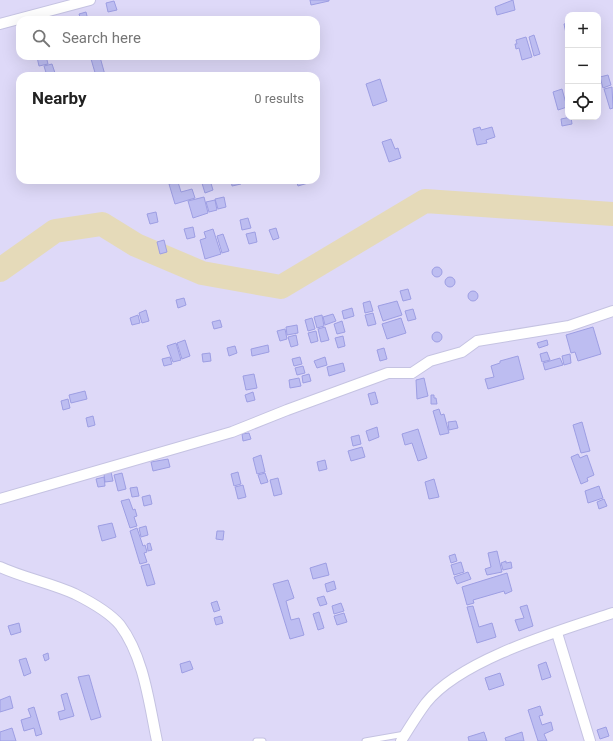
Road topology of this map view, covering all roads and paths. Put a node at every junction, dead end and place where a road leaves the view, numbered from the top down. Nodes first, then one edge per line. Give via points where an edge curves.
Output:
1 (90, 0) edge
2 (30, 16) edge
3 (16, 20) edge
4 (0, 24) edge
5 (613, 311) edge
6 (0, 499) edge
7 (0, 568) edge
8 (613, 613) edge
9 (557, 633) junction
10 (404, 737) edge
11 (157, 741) edge
12 (256, 741) edge
13 (263, 741) edge
14 (365, 741) edge
15 (590, 741) edge

1 - 2 street
3 - 4 street
5 - 6 street via 569,326 477,341 462,352 430,361 412,373 388,373 232,432
7 - 11 street via 75,594 119,624 136,655
8 - 9 street
9 - 10 street via 502,653 454,677 426,702
9 - 15 street
10 - 14 lane
12 - 13 lane

